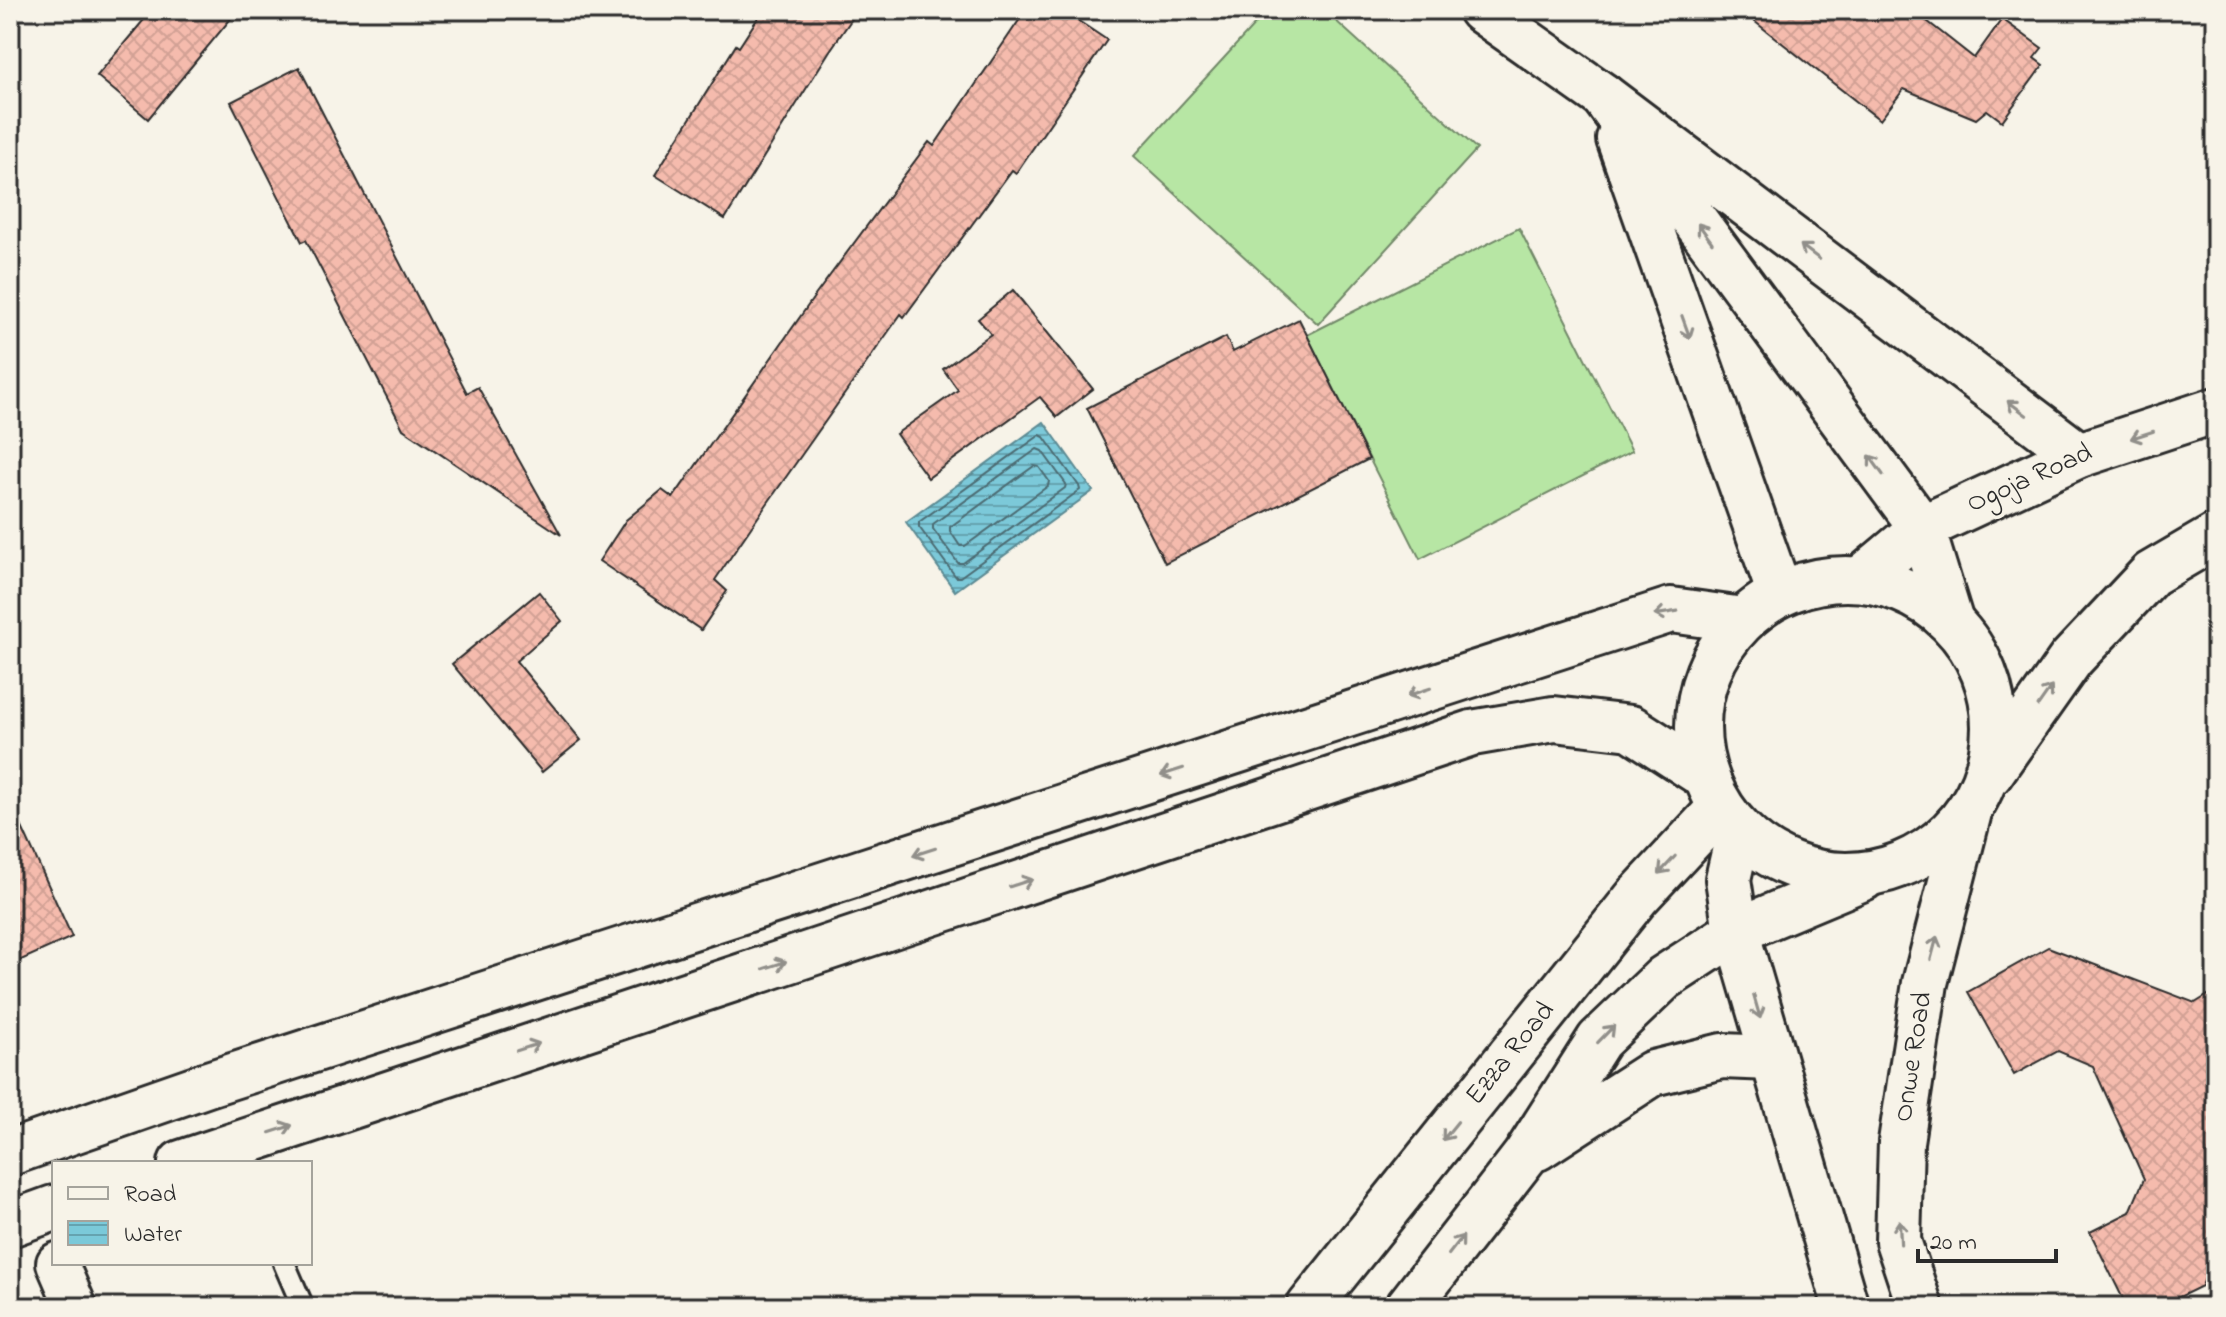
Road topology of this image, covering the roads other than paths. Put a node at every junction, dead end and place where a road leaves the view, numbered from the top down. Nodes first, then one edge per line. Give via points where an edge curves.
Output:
1 (1481, 10) edge
2 (1603, 96) junction
3 (2216, 410) edge
4 (2079, 455) junction
5 (1922, 528) junction
6 (2216, 536) edge
7 (1861, 579) junction
8 (1780, 594) junction
9 (1950, 619) junction
10 (1743, 620) junction
11 (1977, 796) junction
12 (1721, 805) junction
13 (1873, 873) junction
14 (1736, 931) junction
15 (1772, 1058) junction
16 (10, 1153) edge
17 (240, 1153) edge
18 (1525, 1156) junction
19 (193, 1161) edge
20 (34, 1215) edge
21 (52, 1250) edge
22 (58, 1265) edge
23 (285, 1265) edge
24 (76, 1307) edge
25 (303, 1307) edge
26 (1309, 1307) edge
27 (1408, 1307) edge
28 (1846, 1307) edge
29 (1920, 1307) edge

1 - 2 main road
4 -> 2 main road
5 -> 2 main road
2 -> 8 main road
3 -> 4 main road, Ogoja Road
4 - 5 main road, Ogoja Road
5 - 7 main road, Ogoja Road
5 - 9 main road
11 -> 6 main road via 2071,659 2151,574
7 - 8 main road via 1820,580
7 - 9 main road via 1908,592
8 - 10 main road
9 - 11 main road, Onwe Road via 1972,646 1995,713 1993,748
10 - 12 main road via 1717,653 1702,692 1697,734
10 -> 16 main road via 1671,610 208,1084
11 - 13 main road via 1948,836 1919,856
29 -> 11 main road, Onwe Road via 1898,1241 1901,1142 1925,983
12 - 13 main road via 1777,860 1825,875
12 - 14 main road
17 -> 12 main road via 1472,733 1554,719 1631,728
12 -> 26 main road, Ezza Road via 1637,897
13 - 14 main road
14 -> 15 main road
18 -> 14 main road via 1599,1040 1664,978
15 - 18 main road via 1722,1056 1653,1073
15 - 28 main road
17 - 19 main road
27 -> 18 main road
20 - 21 street
22 - 24 street
23 - 25 lane

